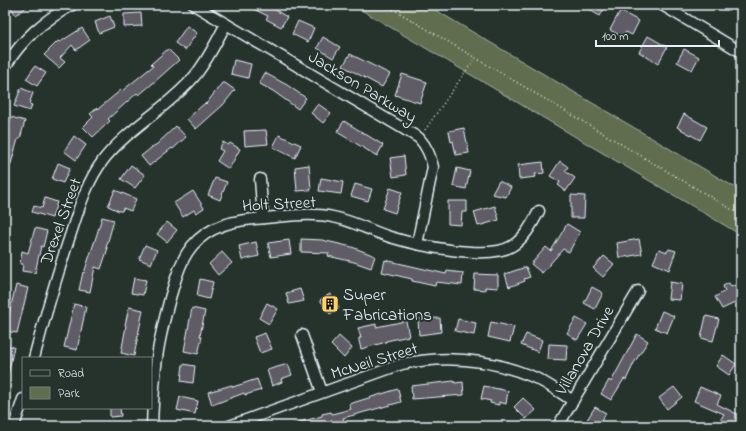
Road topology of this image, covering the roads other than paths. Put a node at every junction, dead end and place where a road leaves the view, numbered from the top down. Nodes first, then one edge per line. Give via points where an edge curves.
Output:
1 (72, 5) edge
2 (194, 5) edge
3 (662, 5) edge
4 (226, 24) junction
5 (741, 52) edge
6 (5, 66) edge
7 (260, 179) dead end
8 (539, 211) dead end
9 (263, 218) junction
10 (417, 244) junction
11 (638, 291) dead end
12 (302, 335) dead end
13 (34, 357) edge
14 (322, 392) junction
15 (573, 401) junction
16 (22, 404) edge
17 (18, 425) edge
18 (152, 426) edge
19 (229, 426) edge
20 (558, 426) edge

1 - 6 street via 35,29
2 - 4 street, Jackson Parkway
3 - 5 street
4 - 10 street, Jackson Parkway via 419,138 426,145 433,167
4 - 13 street, Drexel Street via 208,59 194,77 118,144 93,175 54,282
7 - 9 street
8 - 10 street, Holt Street via 522,238 501,251 456,250
9 - 10 street, Holt Street via 309,215 331,217
9 - 18 street, Holt Street via 229,222 212,229 192,246 178,268 159,345 154,378
11 - 15 street, Villanova Drive
12 - 14 street
14 - 15 street, McNeil Street via 402,364 464,359 503,366 532,376
14 - 19 street, McNeil Street
15 - 20 street, Villanova Drive
16 - 17 street

